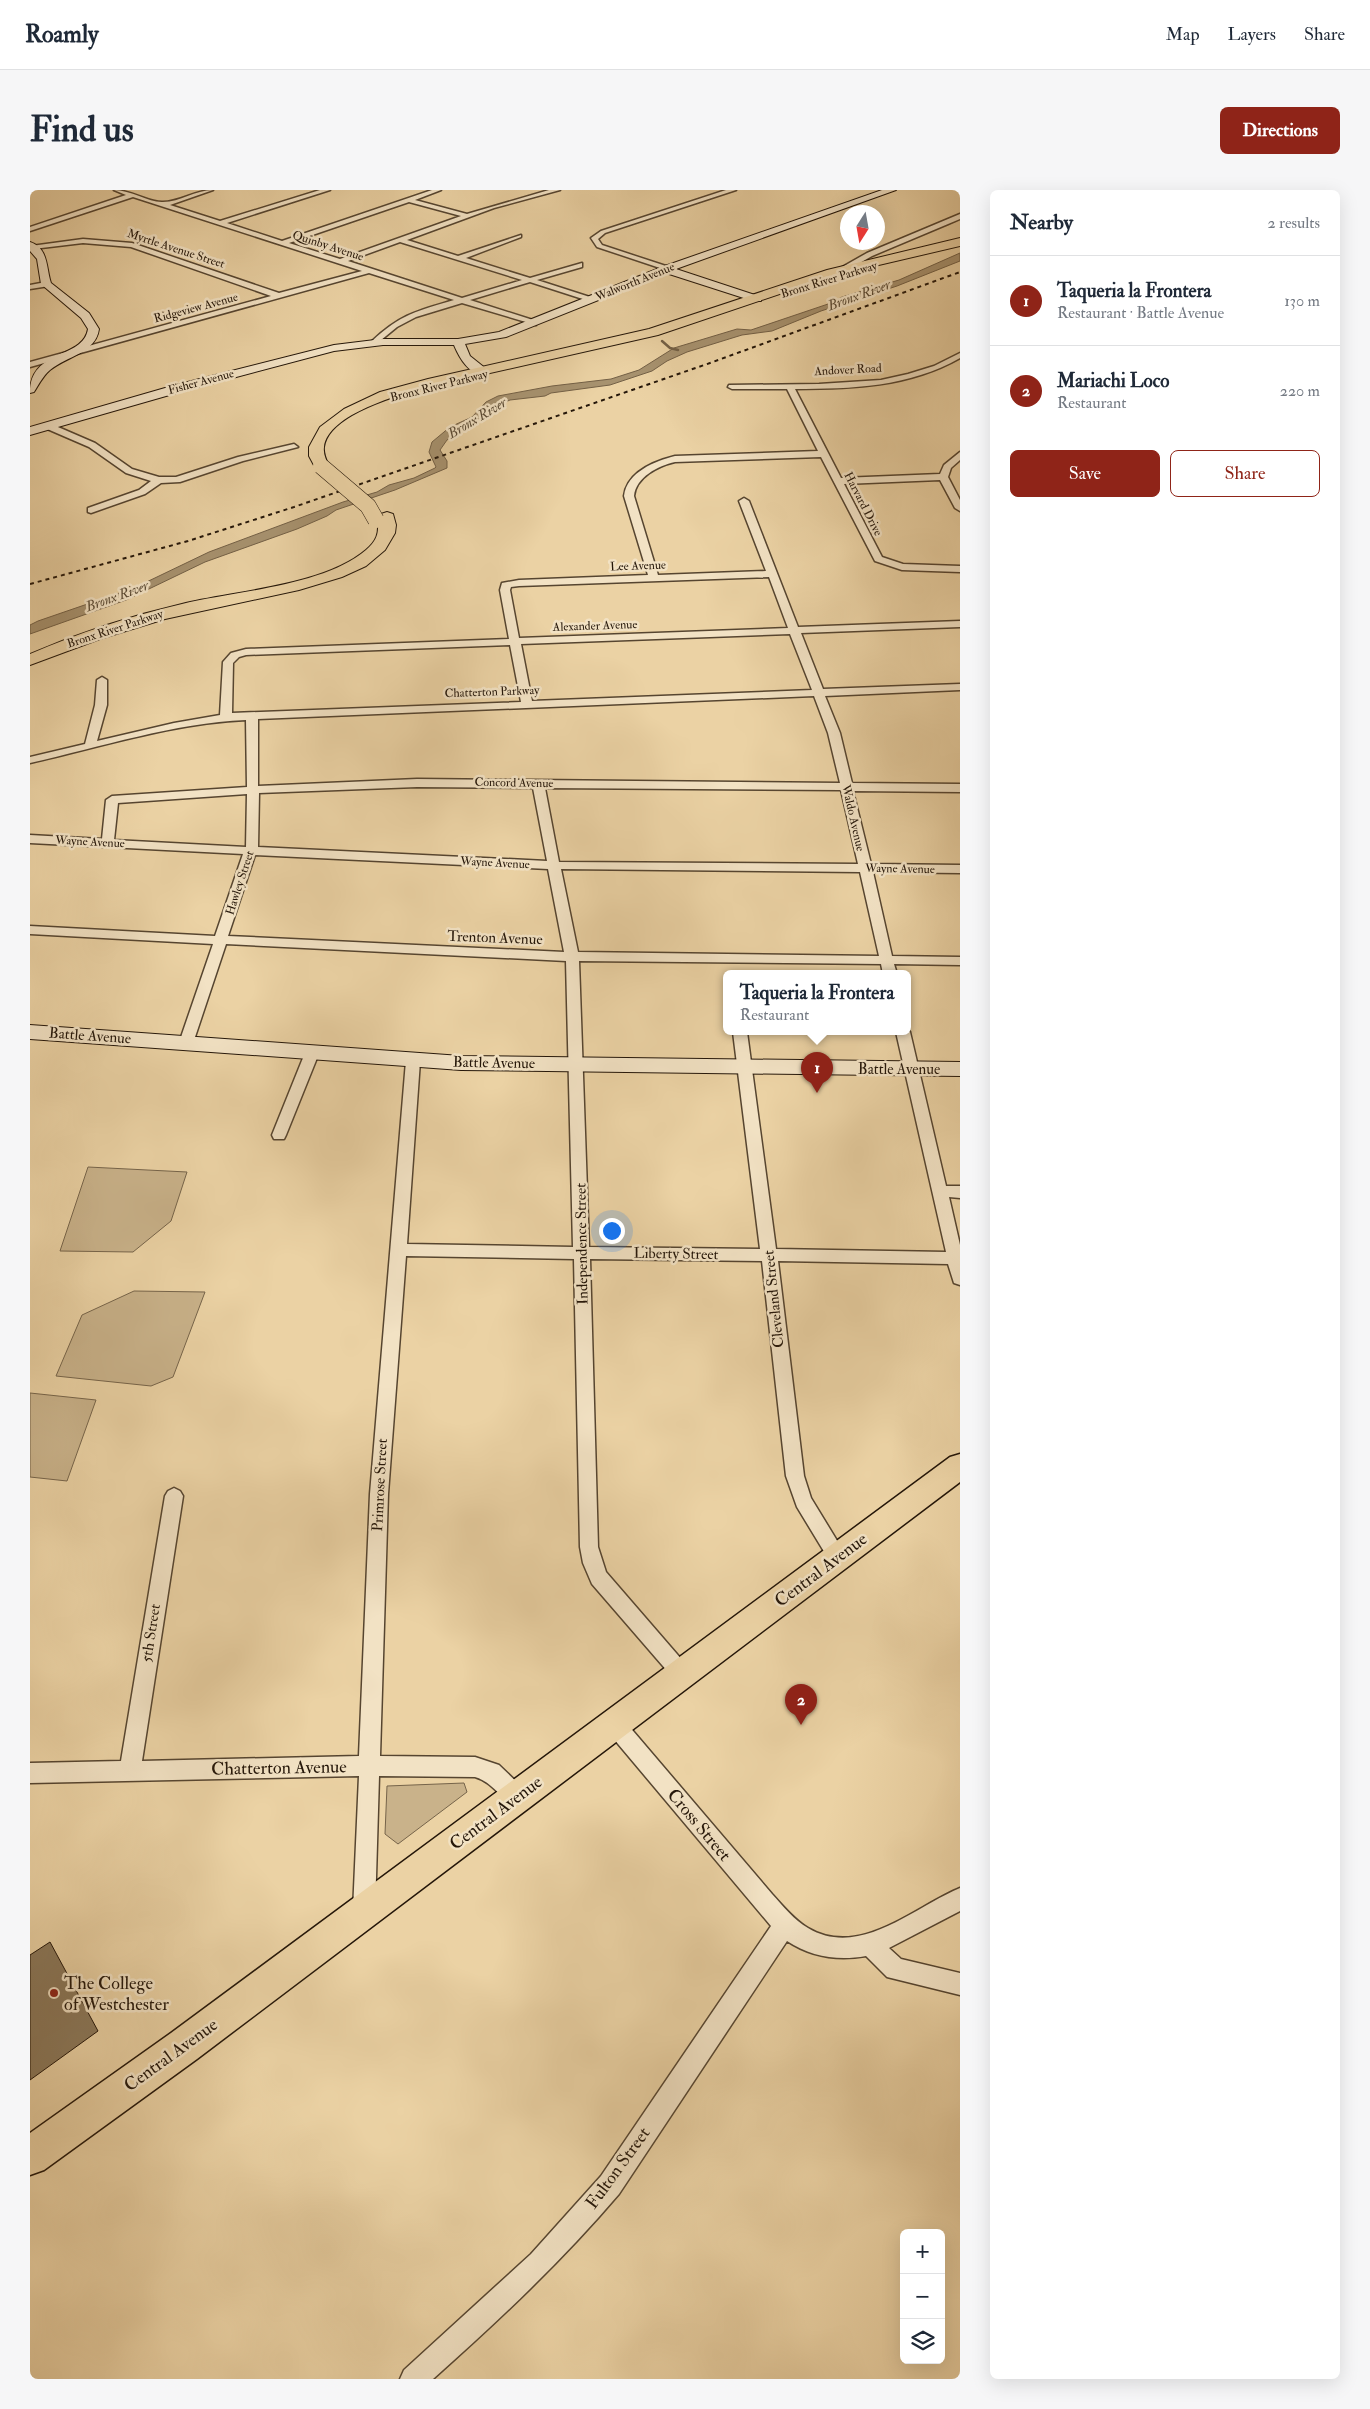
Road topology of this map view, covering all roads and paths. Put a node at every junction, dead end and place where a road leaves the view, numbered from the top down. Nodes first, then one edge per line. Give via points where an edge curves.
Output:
1 (117, 190) edge
2 (210, 190) edge
3 (327, 190) edge
4 (438, 190) edge
5 (557, 190) edge
6 (733, 190) edge
7 (891, 190) edge
8 (133, 195) junction
9 (408, 200) junction
10 (162, 204) junction
11 (469, 216) junction
12 (960, 216) edge
13 (220, 223) junction
14 (30, 229) edge
15 (519, 236) dead end
16 (399, 240) junction
17 (282, 243) junction
18 (960, 243) edge
19 (32, 246) edge
20 (864, 257) joint
21 (459, 258) junction
22 (338, 262) junction
23 (579, 265) dead end
24 (666, 269) junction
25 (841, 270) junction
26 (368, 271) junction
27 (530, 280) junction
28 (46, 284) junction
29 (30, 287) edge
30 (279, 296) junction
31 (592, 299) junction
32 (461, 300) junction
33 (761, 300) junction
34 (532, 324) junction
35 (458, 342) junction
36 (375, 343) junction
37 (68, 354) junction
38 (960, 354) edge
39 (30, 365) edge
40 (481, 371) junction
41 (789, 386) junction
42 (732, 387) dead end
43 (30, 389) edge
44 (48, 426) junction
45 (30, 431) edge
46 (294, 447) dead end
47 (823, 454) junction
48 (960, 455) edge
49 (326, 465) junction
50 (943, 477) junction
51 (159, 480) junction
52 (838, 481) junction
53 (744, 501) dead end
54 (960, 508) edge
55 (91, 510) dead end
56 (381, 519) junction
57 (960, 569) edge
58 (770, 574) junction
59 (654, 578) junction
60 (960, 624) edge
61 (792, 630) junction
62 (514, 642) junction
63 (30, 653) edge
64 (30, 660) edge
65 (102, 680) dead end
66 (960, 687) edge
67 (818, 693) junction
68 (527, 705) junction
69 (252, 716) junction
70 (226, 718) junction
71 (90, 746) junction
72 (30, 760) edge
73 (538, 784) junction
74 (846, 787) junction
75 (960, 788) edge
76 (254, 790) junction
77 (30, 839) edge
78 (108, 843) junction
79 (250, 850) junction
80 (555, 866) junction
81 (864, 868) junction
82 (960, 869) edge
83 (30, 930) edge
84 (220, 941) junction
85 (573, 957) junction
86 (960, 961) edge
87 (888, 968) edge
88 (30, 1032) edge
89 (740, 1035) edge
90 (904, 1035) edge
91 (186, 1043) junction
92 (312, 1053) junction
93 (412, 1060) junction
94 (578, 1064) junction
95 (744, 1068) junction
96 (912, 1069) junction
97 (960, 1069) edge
98 (279, 1135) dead end
99 (940, 1191) junction
100 (960, 1192) edge
101 (397, 1250) junction
102 (582, 1253) junction
103 (769, 1255) junction
104 (955, 1258) junction
105 (960, 1279) edge
106 (960, 1466) edge
107 (174, 1496) dead end
108 (838, 1557) junction
109 (682, 1674) junction
110 (614, 1725) junction
111 (369, 1766) junction
112 (130, 1771) junction
113 (30, 1772) edge
114 (518, 1797) junction
115 (960, 1899) edge
116 (364, 1911) junction
117 (785, 1925) junction
118 (870, 1945) junction
119 (960, 1984) edge
120 (30, 2156) edge
121 (413, 2379) edge

1 - 8 street, Quinby Avenue
2 - 10 street
3 - 13 street
4 - 9 street
5 - 11 street
6 - 24 street via 594,238 599,246
7 - 24 street, Walworth Avenue
8 - 10 street, Quinby Avenue
8 - 14 street
9 - 11 street
9 - 17 street
10 - 13 street, Quinby Avenue
11 - 16 street
12 - 20 street
13 - 17 street, Quinby Avenue
15 - 21 street
16 - 21 street
16 - 22 street
17 - 22 street, Quinby Avenue
18 - 25 highway, Bronx River Parkway
18 - 33 highway, Bronx River Parkway via 835,276
19 - 28 street via 42,259
19 - 30 street, Myrtle Avenue Street via 93,241 132,244
20 - 25 street
21 - 27 street
22 - 26 street, Quinby Avenue
23 - 27 street
24 - 31 street, Walworth Avenue
24 - 33 street
25 - 33 highway, Bronx River Parkway
26 - 30 street, Ridgeview Avenue
26 - 32 street, Quinby Avenue
27 - 31 street
27 - 32 street
28 - 29 street
28 - 37 street via 93,324 93,335 87,343
30 - 37 street, Ridgeview Avenue
31 - 34 street, Walworth Avenue
32 - 34 street, Quinby Avenue
32 - 36 street via 402,320
33 - 40 highway, Bronx River Parkway via 660,330
33 - 49 highway, Bronx River Parkway via 660,334 390,398 360,412 335,431 326,447
34 - 35 street, Walworth Avenue via 502,335
35 - 36 street, Walworth Avenue
35 - 40 street via 465,358
36 - 44 street, Fisher Avenue via 325,350 222,376
37 - 39 street, Ridgeview Avenue
37 - 43 street via 49,364
38 - 41 street, Andover Road via 938,368 899,379 862,384
40 - 49 highway, Bronx River Parkway via 401,389 353,409 332,423 318,439 316,452
41 - 42 street, Andover Road
41 - 47 street, Harvard Drive
44 - 45 street, Fisher Avenue
44 - 51 street via 92,445 129,471
46 - 51 street via 241,459 176,480
47 - 52 street, Harvard Drive
47 - 59 street via 680,459 659,465 633,483 629,493
48 - 50 street via 947,467
49 - 56 highway, bridge
50 - 52 street
50 - 54 street
51 - 55 street via 142,492
52 - 57 street, Harvard Drive via 878,559 902,567
53 - 58 street
56 - 63 highway, Bronx River Parkway via 368,545 351,559 332,568 146,612 87,630
56 - 64 highway, Bronx River Parkway via 387,532 381,544 346,569 308,581 135,621
58 - 59 street, Lee Avenue
58 - 61 street
59 - 62 street, Lee Avenue via 506,585
60 - 61 street, Alexander Avenue
61 - 62 street, Alexander Avenue
61 - 67 street
62 - 68 street
62 - 70 street, Alexander Avenue via 240,653 231,657 227,665
65 - 71 street via 101,705
66 - 67 street, Chatterton Parkway
67 - 68 street, Chatterton Parkway
67 - 74 street, Waldo Avenue via 834,733
68 - 69 street, Chatterton Parkway
69 - 70 street, Chatterton Parkway
69 - 76 street, Hawley Street
70 - 71 street, Chatterton Parkway
71 - 72 street, Chatterton Parkway
73 - 74 street, Concord Avenue
73 - 76 street, Concord Avenue via 417,783
73 - 80 street, Independence Street
74 - 75 street, Concord Avenue
74 - 81 street, Waldo Avenue
76 - 78 street, Concord Avenue via 112,800
76 - 79 street, Hawley Street via 254,835
77 - 78 street, Wayne Avenue
78 - 79 street, Wayne Avenue
79 - 80 street, Wayne Avenue
79 - 84 street, Hawley Street
80 - 81 street, Wayne Avenue
80 - 85 street, Independence Street
81 - 82 street, Wayne Avenue
81 - 87 street, Waldo Avenue
83 - 84 street, Trenton Avenue
84 - 85 street, Trenton Avenue
84 - 91 street, Hawley Street
85 - 87 street, Trenton Avenue
85 - 94 street, Independence Street
86 - 87 street, Trenton Avenue
88 - 91 street, Battle Avenue
89 - 95 street, Cleveland Street
90 - 96 street
91 - 92 street, Battle Avenue
92 - 93 street, Battle Avenue
92 - 98 street
93 - 94 street, Battle Avenue
93 - 101 street, Primrose Street
94 - 95 street, Battle Avenue
94 - 102 street, Independence Street
95 - 96 street, Battle Avenue
95 - 103 street, Cleveland Street
96 - 97 street, Battle Avenue
96 - 99 street
99 - 100 street
99 - 104 street
101 - 102 street, Liberty Street
101 - 111 street, Primrose Street via 379,1485
102 - 103 street, Liberty Street
102 - 109 street, Independence Street via 592,1563 609,1593
103 - 104 street, Liberty Street
103 - 108 street, Cleveland Street via 795,1476 803,1501
104 - 105 street
106 - 108 main road, Central Avenue
107 - 112 street, 5th Street
108 - 109 main road, Central Avenue
109 - 110 main road, Central Avenue
110 - 114 main road, Central Avenue
110 - 117 street, Cross Street
111 - 112 street, Chatterton Avenue
111 - 114 street, Chatterton Avenue via 483,1768
111 - 116 street, Primrose Street
112 - 113 street, Chatterton Avenue
114 - 116 main road, Central Avenue
115 - 118 street
116 - 120 main road, Central Avenue
117 - 118 street, Cross Street via 804,1938 826,1946 850,1948
117 - 121 street, Fulton Street via 592,2207 512,2291
118 - 119 street via 895,1969

